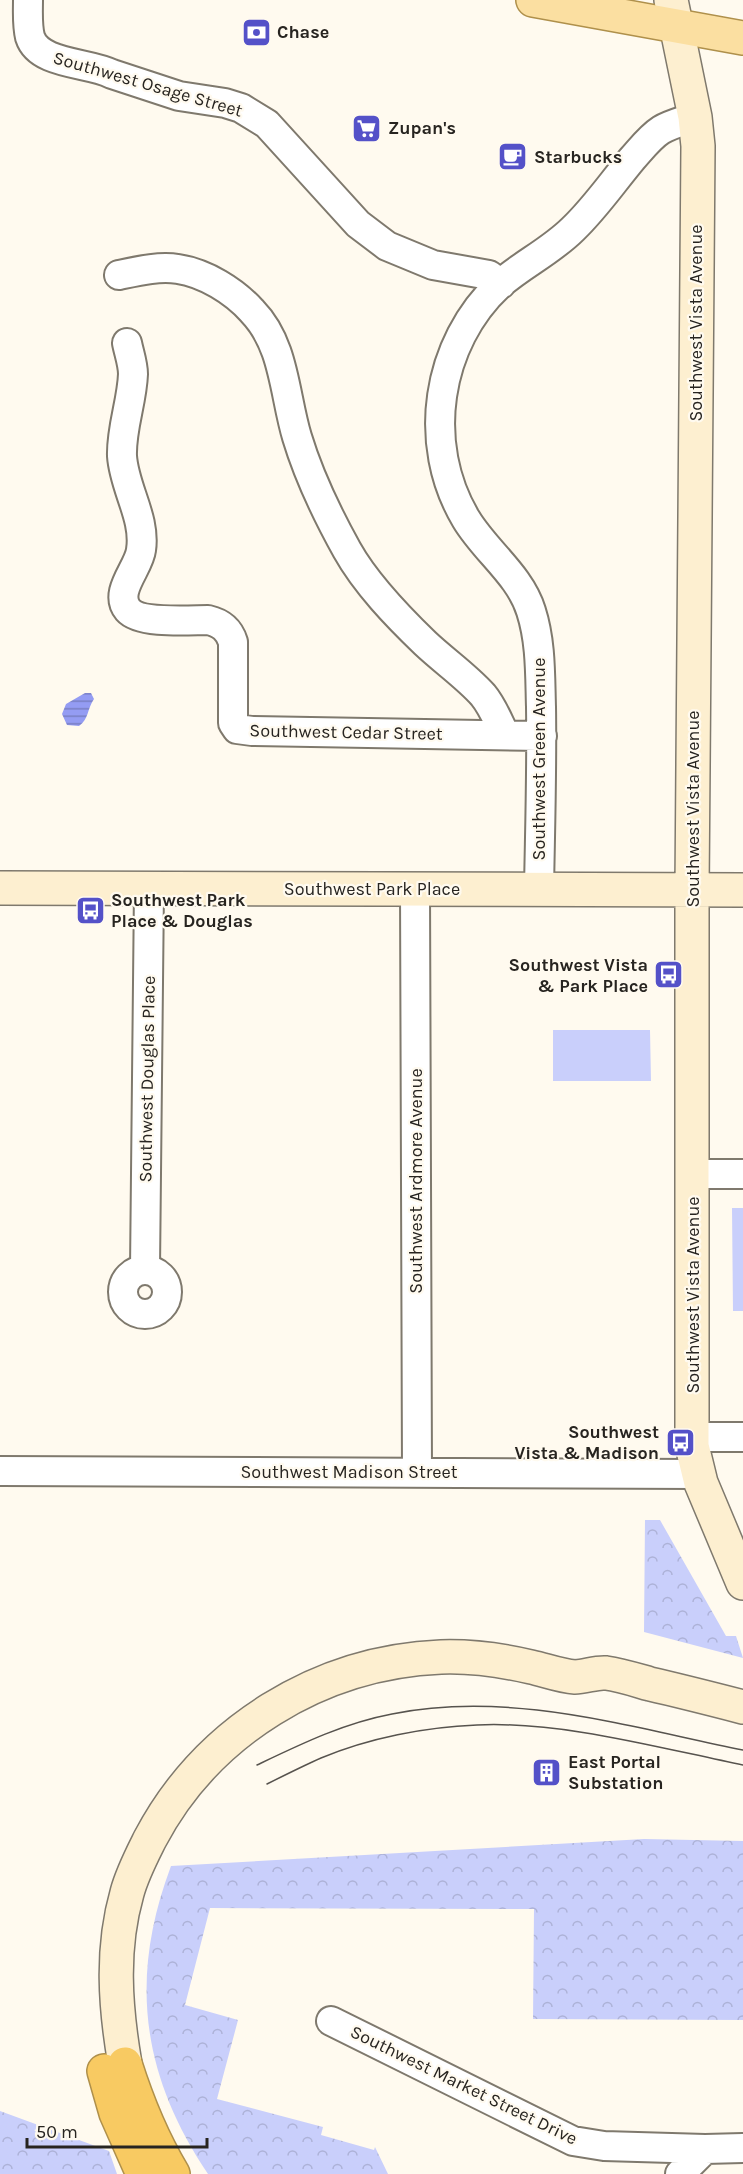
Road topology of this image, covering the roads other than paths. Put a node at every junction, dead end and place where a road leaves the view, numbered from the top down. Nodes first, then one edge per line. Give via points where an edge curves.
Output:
1 (28, 0) edge
2 (533, 0) edge
3 (674, 13) edge
4 (743, 38) edge
5 (695, 117) junction
6 (119, 275) dead end
7 (501, 284) junction
8 (127, 343) dead end
9 (505, 735) junction
10 (542, 736) junction
11 (0, 888) edge
12 (149, 888) junction
13 (415, 889) junction
14 (539, 890) junction
15 (692, 890) junction
16 (743, 890) edge
17 (693, 1174) junction
18 (743, 1174) edge
19 (145, 1269) dead end
20 (692, 1437) junction
21 (743, 1437) edge
22 (0, 1471) edge
23 (417, 1472) junction
24 (703, 1487) junction
25 (743, 1583) edge
26 (743, 1707) edge
27 (331, 2021) dead end
28 (112, 2073) junction
29 (743, 2148) edge
30 (705, 2149) junction
31 (140, 2169) edge
32 (173, 2174) edge
33 (680, 2174) edge

1 - 7 street, Southwest Osage Street via 30,37 41,52 179,96 241,108 267,124 358,224 387,246 433,265 489,275
2 - 3 main road
3 - 4 main road
3 - 5 main road, Southwest Vista Avenue
5 - 7 street, Southwest Green Avenue via 655,135 570,233
5 - 15 main road, Southwest Vista Avenue via 698,159
6 - 9 street via 178,269 220,286 254,312 271,336 298,440 320,500 348,552 382,598 483,696
7 - 10 street, Southwest Green Avenue via 473,317 452,357 442,391 439,439 465,517 519,586 532,612 540,660
8 - 9 street, Southwest Cedar Street via 133,375 122,458 142,537 139,561 126,584 124,602 142,618 208,620 218,622 230,634 233,716 237,729
9 - 10 street, Southwest Cedar Street
10 - 14 street, Southwest Green Avenue
11 - 12 main road, Southwest Park Place
12 - 13 main road, Southwest Park Place
12 - 19 street, Southwest Douglas Place
13 - 14 main road, Southwest Park Place
13 - 23 street, Southwest Ardmore Avenue
14 - 15 main road, Southwest Park Place
15 - 16 main road, Southwest Park Place
15 - 17 main road, Southwest Vista Avenue
17 - 18 street
17 - 20 main road, Southwest Vista Avenue
20 - 21 street
20 - 24 main road, Southwest Vista Avenue
22 - 23 street, Southwest Madison Street
23 - 24 street, Southwest Madison Street
24 - 25 main road, Southwest Vista Avenue
26 - 28 main road via 605,1673 580,1655 515,1640 467,1635 411,1637 348,1651 264,1687 194,1742 156,1786 133,1825 113,1872 99,1923 94,1975 95,2008
27 - 30 street, Southwest Market Street Drive via 573,2140 604,2146
28 - 31 highway via 116,2113
28 - 32 highway via 136,2098
29 - 30 street, Southwest Market Street Drive
30 - 33 street

